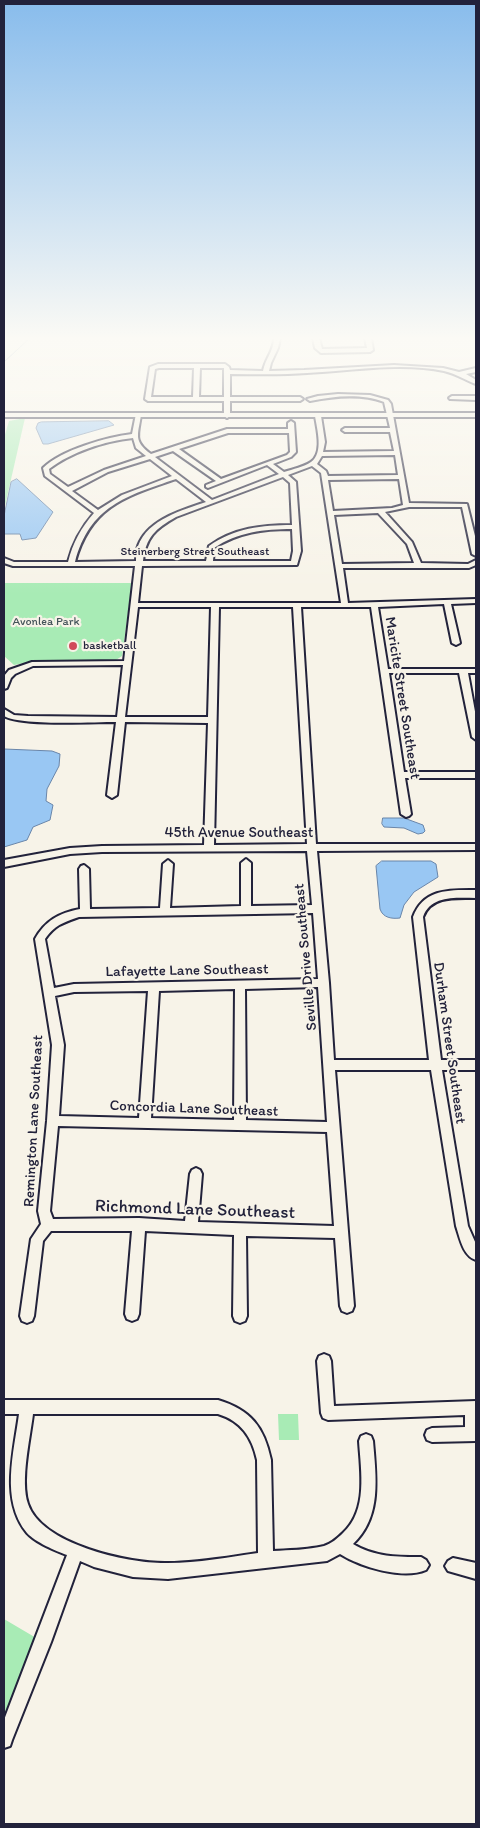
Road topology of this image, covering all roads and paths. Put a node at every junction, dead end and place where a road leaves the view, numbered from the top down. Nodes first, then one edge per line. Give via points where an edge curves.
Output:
1 (137, 423) edge
2 (291, 423) dead end
3 (319, 423) edge
4 (392, 423) edge
5 (345, 430) dead end
6 (393, 430) junction
7 (292, 431) junction
8 (135, 436) junction
9 (172, 448) junction
10 (397, 453) junction
11 (321, 454) junction
12 (151, 455) junction
13 (268, 463) junction
14 (313, 464) junction
15 (284, 475) junction
16 (177, 476) junction
17 (402, 477) junction
18 (325, 478) junction
19 (220, 481) junction
20 (208, 486) dead end
21 (68, 490) junction
22 (211, 502) junction
23 (407, 505) junction
24 (380, 511) junction
25 (98, 513) junction
26 (331, 513) junction
27 (295, 527) junction
28 (476, 554) edge
29 (4, 560) edge
30 (476, 562) edge
31 (71, 564) junction
32 (139, 564) junction
33 (209, 564) junction
34 (418, 565) junction
35 (339, 566) junction
36 (450, 601) junction
37 (476, 601) edge
38 (134, 605) junction
39 (216, 605) junction
40 (345, 605) junction
41 (374, 605) junction
42 (297, 606) junction
43 (456, 643) dead end
44 (127, 663) junction
45 (476, 670) edge
46 (384, 671) junction
47 (463, 671) junction
48 (4, 686) edge
49 (4, 712) edge
50 (121, 720) junction
51 (212, 720) junction
52 (476, 738) edge
53 (476, 775) edge
54 (400, 776) junction
55 (112, 795) dead end
56 (406, 814) dead end
57 (209, 848) junction
58 (312, 848) junction
59 (476, 848) edge
60 (246, 863) dead end
61 (4, 864) edge
62 (168, 864) dead end
63 (84, 869) dead end
64 (476, 894) edge
65 (318, 909) junction
66 (246, 910) junction
67 (165, 912) junction
68 (85, 913) junction
69 (324, 983) junction
70 (240, 984) junction
71 (154, 987) junction
72 (50, 993) junction
73 (330, 1065) junction
74 (476, 1065) edge
75 (436, 1066) junction
76 (53, 1121) junction
77 (145, 1122) junction
78 (240, 1126) junction
79 (333, 1127) junction
80 (196, 1174) dead end
81 (48, 1224) junction
82 (139, 1224) junction
83 (190, 1227) junction
84 (240, 1229) junction
85 (340, 1232) junction
86 (476, 1254) edge
87 (347, 1306) dead end
88 (132, 1314) dead end
89 (27, 1316) dead end
90 (240, 1316) dead end
91 (324, 1361) dead end
92 (4, 1407) edge
93 (27, 1407) junction
94 (474, 1408) edge
95 (475, 1433) edge
96 (432, 1435) dead end
97 (366, 1441) dead end
98 (342, 1546) junction
99 (76, 1552) junction
100 (266, 1559) junction
101 (421, 1565) dead end
102 (453, 1566) dead end
103 (476, 1571) edge
104 (4, 1740) edge

1 - 8 street
2 - 7 street
3 - 11 street
4 - 6 street
5 - 6 street
6 - 10 street
7 - 9 street via 227,431
7 - 13 street via 293,452
8 - 12 street via 138,447
8 - 21 street via 85,449 49,465 45,470 48,475
9 - 12 street
9 - 19 street
10 - 11 street
10 - 17 street
11 - 14 street
12 - 16 street
12 - 21 street via 106,471
13 - 15 street
13 - 19 street
14 - 15 street
14 - 18 street via 324,472
15 - 22 street
15 - 27 street, Steinerberg Street Southeast via 293,482
16 - 22 street
16 - 25 street via 126,495
17 - 18 street
17 - 23 street
18 - 26 street
19 - 20 street
21 - 25 street
22 - 32 street via 157,526 143,544
23 - 24 street
23 - 28 street via 465,505
24 - 26 street
24 - 34 street via 410,543
25 - 31 street via 79,536
26 - 35 street
27 - 33 street via 253,528 216,542 211,547
27 - 33 street, Steinerberg Street Southeast via 297,551 294,563
29 - 31 street, Steinerberg Street Southeast via 13,564
30 - 34 street via 470,566
31 - 32 street, Steinerberg Street Southeast
32 - 33 street, Steinerberg Street Southeast
32 - 38 street
34 - 35 street
35 - 40 street
36 - 37 street, Maricite Street Southeast
36 - 41 street, Maricite Street Southeast
36 - 43 street
38 - 39 street
38 - 44 street
39 - 42 street
39 - 51 street
40 - 41 street
40 - 42 street
41 - 46 street, Maricite Street Southeast
42 - 58 street, Seville Drive Southeast
44 - 48 street via 32,664 12,672
44 - 50 street
45 - 47 street
46 - 47 street
46 - 54 street, Maricite Street Southeast
47 - 52 street
49 - 50 street via 12,717 28,719
50 - 51 street
50 - 55 street
51 - 57 street
53 - 54 street
54 - 56 street, Maricite Street Southeast
57 - 58 street, 45th Avenue Southeast
57 - 61 street, 45th Avenue Southeast via 70,851
58 - 59 street, 45th Avenue Southeast
58 - 65 street, Seville Drive Southeast
60 - 66 street
62 - 67 street
63 - 68 street
64 - 75 street, Durham Street Southeast via 446,894 433,898 420,910 418,924
65 - 66 street
65 - 69 street, Seville Drive Southeast
66 - 67 street
67 - 68 street
68 - 72 street, Remington Lane Southeast via 70,915 48,926 42,934 40,943
69 - 70 street, Lafayette Lane Southeast
69 - 73 street, Seville Drive Southeast
70 - 71 street, Lafayette Lane Southeast
70 - 78 street
71 - 72 street, Lafayette Lane Southeast via 74,988
71 - 77 street
72 - 76 street, Remington Lane Southeast via 58,1045
73 - 75 street
73 - 79 street, Seville Drive Southeast
74 - 75 street
75 - 86 street, Durham Street Southeast via 462,1226 468,1244
76 - 77 street, Concordia Lane Southeast
76 - 81 street, Remington Lane Southeast via 44,1211
77 - 78 street, Concordia Lane Southeast
78 - 79 street, Concordia Lane Southeast
79 - 85 street, Seville Drive Southeast
80 - 83 street
81 - 82 street, Richmond Lane Southeast
81 - 89 street, Remington Lane Southeast via 37,1239
82 - 83 street, Richmond Lane Southeast
82 - 88 street
83 - 84 street, Richmond Lane Southeast
84 - 85 street, Richmond Lane Southeast
84 - 90 street
85 - 87 street, Seville Drive Southeast
91 - 94 street via 328,1413
92 - 93 street
93 - 99 street via 18,1484 21,1507 33,1528
93 - 100 street via 218,1407 246,1420 262,1448 264,1460
94 - 95 street
95 - 96 street
97 - 98 street via 367,1505 356,1531
98 - 100 street via 327,1553
98 - 101 street via 367,1561
99 - 100 street via 133,1570 168,1571
99 - 104 street
102 - 103 street

